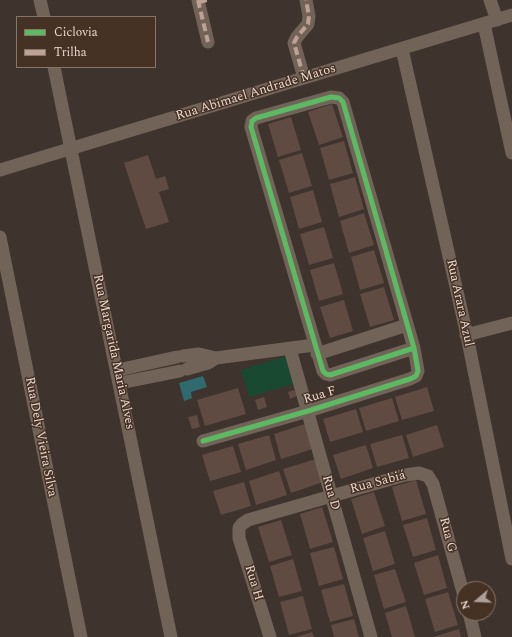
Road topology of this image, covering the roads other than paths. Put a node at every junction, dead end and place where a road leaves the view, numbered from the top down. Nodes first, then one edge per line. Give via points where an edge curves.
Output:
1 (40, 0) edge
2 (306, 0) edge
3 (490, 0) edge
4 (201, 1) edge
5 (512, 15) edge
6 (44, 16) edge
7 (497, 20) junction
8 (484, 24) junction
9 (208, 42) dead end
10 (402, 49) junction
11 (54, 68) edge
12 (304, 78) junction
13 (71, 149) junction
14 (512, 153) edge
15 (0, 170) edge
16 (0, 237) edge
17 (512, 323) edge
18 (407, 325) junction
19 (466, 335) junction
20 (414, 348) junction
21 (290, 349) junction
22 (316, 350) junction
23 (178, 357) junction
24 (216, 358) junction
25 (162, 360) junction
26 (118, 370) junction
27 (177, 371) junction
28 (120, 383) junction
29 (308, 412) junction
30 (203, 441) dead end
31 (428, 476) joint
32 (331, 495) junction
33 (239, 528) joint
34 (512, 559) edge
35 (460, 581) edge
36 (471, 621) edge
37 (81, 637) edge
38 (171, 637) edge
39 (270, 637) edge
40 (371, 637) edge
41 (475, 637) edge

1 - 6 street
2 - 12 street via 308,24 294,43
3 - 7 street
4 - 9 street
5 - 7 street, Rua Abimael Andrade Matos
7 - 8 street, Rua Abimael Andrade Matos
8 - 10 street, Rua Abimael Andrade Matos
8 - 14 street
10 - 12 street, Rua Abimael Andrade Matos
10 - 19 street, Rua Arara Azul
11 - 13 street, Rua Margarida Maria Alves
12 - 13 street, Rua Abimael Andrade Matos
13 - 15 street, Rua Abimael Andrade Matos
13 - 26 street, Rua Margarida Maria Alves
16 - 37 street, Rua Dely Vieira Silva
17 - 19 street
18 - 20 street
18 - 22 street
18 - 22 street via 343,102 339,98 330,97 256,118 252,121 251,127
19 - 34 street, Rua Arara Azul
20 - 22 street via 330,375 323,371
20 - 29 street, Rua F via 418,371 416,376
21 - 22 street
21 - 24 street
21 - 29 street, Rua D
23 - 24 street via 199,354
23 - 25 street
23 - 27 street
24 - 27 street via 208,363
25 - 26 street
25 - 27 street
26 - 28 street, Rua Margarida Maria Alves
27 - 28 street
28 - 38 street, Rua Margarida Maria Alves
29 - 30 street, Rua F
29 - 32 street, Rua D
31 - 32 street, Rua Sabiá via 419,473 405,474
31 - 35 street, Rua G via 434,484
32 - 33 street, Rua Sabiá via 248,520
32 - 40 street, Rua D
33 - 39 street, Rua H via 239,538
36 - 41 street

